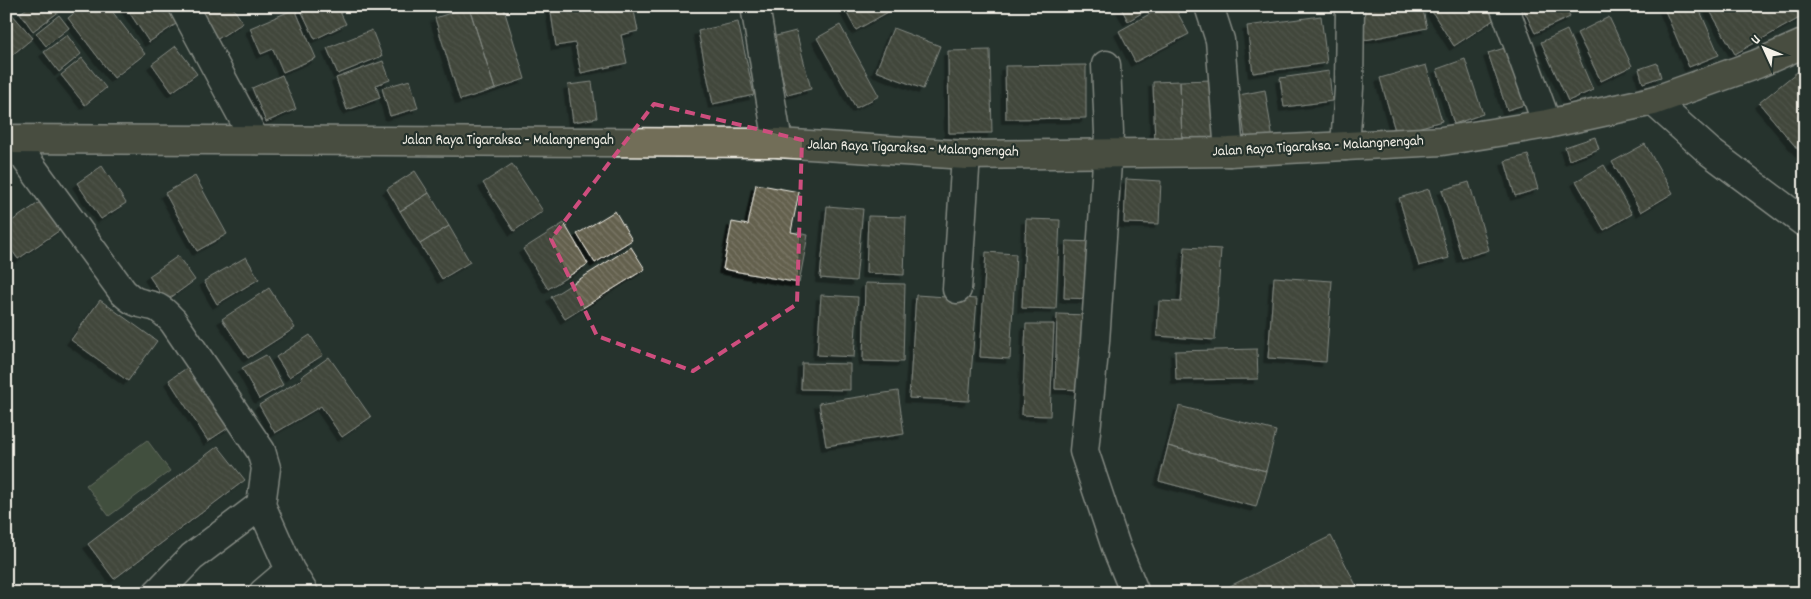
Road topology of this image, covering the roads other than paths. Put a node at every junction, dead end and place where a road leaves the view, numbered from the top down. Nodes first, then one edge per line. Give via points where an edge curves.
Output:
1 (183, 6) edge
2 (755, 6) edge
3 (1209, 6) edge
4 (1350, 6) edge
5 (1504, 6) edge
6 (1805, 43) edge
7 (1106, 64) dead end
8 (1653, 101) junction
9 (1547, 124) junction
10 (9, 140) edge
11 (255, 140) junction
12 (778, 143) junction
13 (1345, 146) junction
14 (1229, 152) junction
15 (1107, 153) junction
16 (966, 155) junction
17 (1805, 223) edge
18 (957, 289) dead end
19 (261, 505) junction
20 (290, 570) junction
21 (157, 593) edge
22 (263, 593) edge
23 (304, 593) edge
24 (1135, 593) edge

1 - 11 street
2 - 12 street
3 - 14 street via 1220,40
4 - 13 street
5 - 9 street
6 - 8 main road, Jalan Raya Tigaraksa - Malangnengah via 1749,68
7 - 15 street
8 - 9 main road, Jalan Raya Tigaraksa - Malangnengah
8 - 17 street via 1710,152
9 - 13 main road, Jalan Raya Tigaraksa - Malangnengah via 1442,141
10 - 11 main road, Jalan Raya Tigaraksa - Malangnengah
10 - 19 street via 123,292 133,302 153,306 173,321 261,451 266,468
11 - 12 main road, Jalan Raya Tigaraksa - Malangnengah
12 - 16 main road, Jalan Raya Tigaraksa - Malangnengah
13 - 14 main road, Jalan Raya Tigaraksa - Malangnengah
14 - 15 main road, Jalan Raya Tigaraksa - Malangnengah
15 - 16 main road, Jalan Raya Tigaraksa - Malangnengah
15 - 24 street via 1096,333 1084,451
16 - 18 street
19 - 20 street
19 - 21 street via 192,557
20 - 22 street
20 - 23 street

